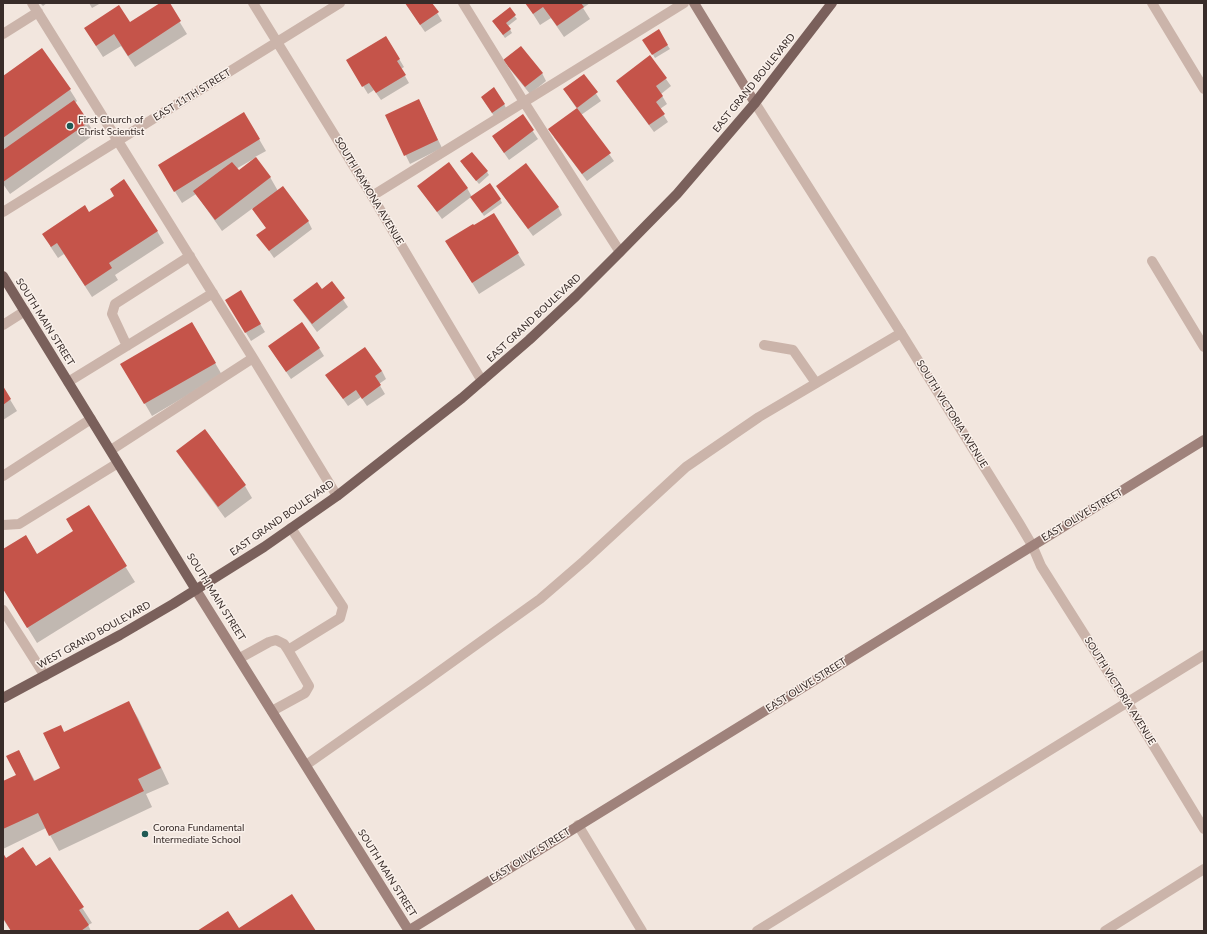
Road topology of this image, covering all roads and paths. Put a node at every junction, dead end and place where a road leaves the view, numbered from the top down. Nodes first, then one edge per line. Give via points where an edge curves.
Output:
1 (253, 3) edge
2 (340, 3) edge
3 (463, 3) edge
4 (684, 3) edge
5 (694, 3) edge
6 (832, 3) edge
7 (1152, 3) edge
8 (35, 7) edge
9 (3, 34) edge
10 (277, 42) junction
11 (1204, 89) edge
12 (524, 102) junction
13 (755, 102) junction
14 (118, 140) junction
15 (372, 196) junction
16 (3, 212) edge
17 (620, 252) junction
18 (190, 256) junction
19 (1152, 260) dead end
20 (3, 276) edge
21 (213, 293) junction
22 (25, 312) junction
23 (3, 325) edge
24 (901, 332) junction
25 (764, 345) dead end
26 (127, 346) junction
27 (1204, 347) edge
28 (253, 358) junction
29 (482, 381) junction
30 (68, 382) junction
31 (816, 383) junction
32 (91, 418) junction
33 (1204, 440) edge
34 (110, 450) junction
35 (118, 463) junction
36 (3, 476) edge
37 (337, 496) junction
38 (3, 525) edge
39 (291, 528) junction
40 (1032, 546) junction
41 (196, 590) junction
42 (3, 610) edge
43 (288, 650) junction
44 (1204, 655) edge
45 (240, 658) junction
46 (44, 676) junction
47 (3, 698) edge
48 (1127, 702) junction
49 (272, 711) junction
50 (306, 765) junction
51 (578, 826) junction
52 (1204, 829) edge
53 (1204, 869) edge
54 (408, 931) edge
55 (642, 931) edge
56 (757, 931) edge
57 (1105, 931) edge

1 - 10 street, SOUTH RAMONA AVENUE
2 - 10 street, EAST 11TH STREET
3 - 12 street
4 - 12 street
5 - 13 street, SOUTH VICTORIA AVENUE
6 - 13 main road, EAST GRAND BOULEVARD
7 - 11 street
8 - 9 street
8 - 14 street
10 - 14 street, EAST 11TH STREET
10 - 15 street, SOUTH RAMONA AVENUE
12 - 15 street
12 - 17 street
13 - 17 main road, EAST GRAND BOULEVARD via 696,172
13 - 24 street, SOUTH VICTORIA AVENUE
14 - 16 street, EAST 11TH STREET
14 - 18 street
15 - 29 street, SOUTH RAMONA AVENUE
17 - 29 main road, EAST GRAND BOULEVARD
18 - 21 street
18 - 26 street via 115,304 112,314
19 - 27 street
20 - 22 main road, SOUTH MAIN STREET
21 - 26 street
21 - 28 street
22 - 23 street
22 - 30 main road, SOUTH MAIN STREET
24 - 31 street
24 - 40 street, SOUTH VICTORIA AVENUE
25 - 31 street via 793,350
26 - 30 street
28 - 34 street
28 - 37 street
29 - 37 main road, EAST GRAND BOULEVARD
30 - 32 main road, SOUTH MAIN STREET
31 - 50 street via 759,417 686,467 540,600
32 - 34 main road, SOUTH MAIN STREET
32 - 36 street
33 - 40 street, EAST OLIVE STREET
34 - 35 main road, SOUTH MAIN STREET
35 - 38 street via 19,524
35 - 41 main road, SOUTH MAIN STREET
37 - 39 main road, EAST GRAND BOULEVARD
39 - 41 main road, EAST GRAND BOULEVARD
39 - 43 street via 343,607 340,618
40 - 48 street, SOUTH VICTORIA AVENUE via 1041,566
40 - 51 street, EAST OLIVE STREET
41 - 45 street, SOUTH MAIN STREET
41 - 46 main road, WEST GRAND BOULEVARD
42 - 46 street
43 - 45 street via 284,644 276,640
43 - 49 street via 309,686 305,693
44 - 48 street
45 - 49 street, SOUTH MAIN STREET
46 - 47 main road, WEST GRAND BOULEVARD
48 - 52 street, SOUTH VICTORIA AVENUE
48 - 56 street
49 - 50 street, SOUTH MAIN STREET
50 - 54 street, SOUTH MAIN STREET
51 - 54 street, EAST OLIVE STREET
51 - 55 street
53 - 57 street

